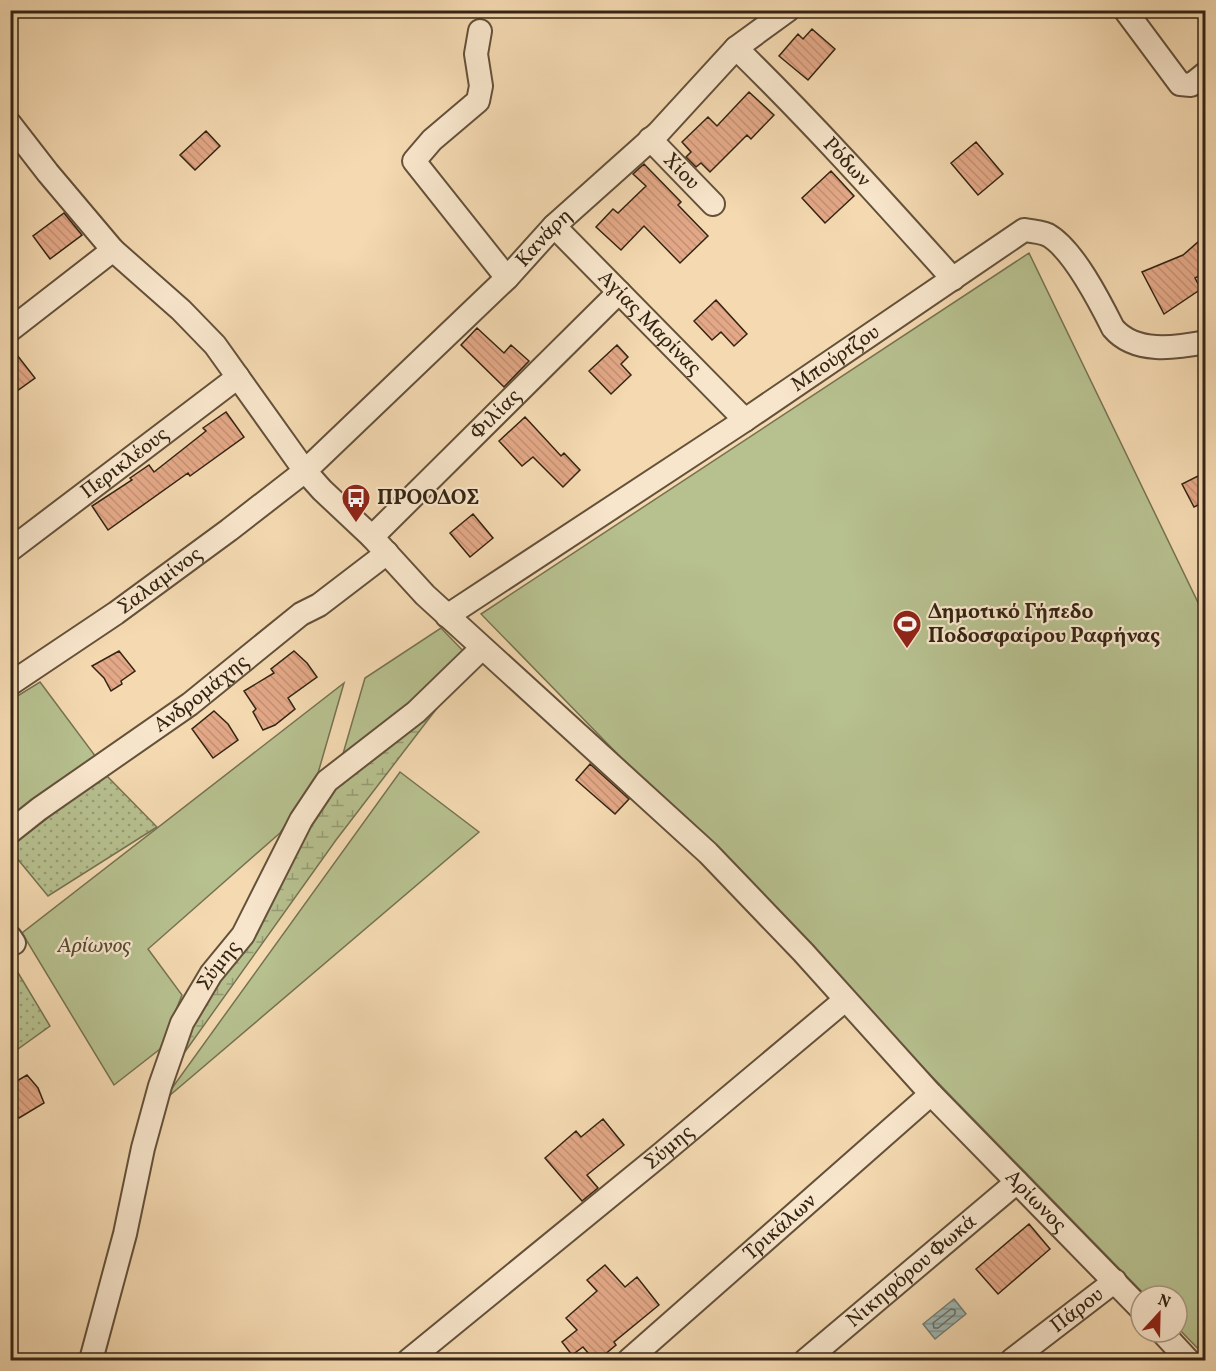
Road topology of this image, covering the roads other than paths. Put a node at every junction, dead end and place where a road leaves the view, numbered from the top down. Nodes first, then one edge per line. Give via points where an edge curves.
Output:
1 (1125, 10) edge
2 (782, 12) edge
3 (480, 31) dead end
4 (736, 48) junction
5 (1206, 73) edge
6 (10, 124) edge
7 (650, 139) junction
8 (713, 204) dead end
9 (554, 225) junction
10 (113, 250) junction
11 (507, 278) junction
12 (953, 279) junction
13 (619, 292) junction
14 (10, 330) edge
15 (1204, 346) edge
16 (238, 377) junction
17 (745, 420) junction
18 (305, 471) junction
19 (372, 537) junction
20 (10, 550) edge
21 (387, 553) junction
22 (447, 616) junction
23 (482, 648) junction
24 (10, 684) edge
25 (10, 832) edge
26 (845, 1000) junction
27 (931, 1094) junction
28 (1017, 1182) junction
29 (1115, 1281) junction
30 (1129, 1296) edge
31 (1173, 1344) edge
32 (91, 1360) edge
33 (409, 1360) edge
34 (628, 1360) edge
35 (806, 1360) edge
36 (1012, 1360) edge
37 (1188, 1360) edge

1 - 5 street via 1175,80 1191,85
2 - 4 street, Κανάρη
3 - 11 street via 476,54 481,86 478,101 432,140 414,161
4 - 7 street, Κανάρη
4 - 12 street, Ρόδων via 856,170
6 - 10 street, Αρίωνος
7 - 8 street, Χίου
7 - 9 street, Κανάρη
9 - 11 street, Κανάρη
9 - 13 street, Αγίας Μαρίνας
10 - 14 street
10 - 16 street, Αρίωνος via 199,327
11 - 18 street, Κανάρη
12 - 15 street, Μπούρτζου via 1024,230 1046,234 1080,270 1120,336 1129,342 1158,347
12 - 17 street, Μπούρτζου
13 - 17 street, Αγίας Μαρίνας
13 - 19 street, Φιλίας
16 - 18 street, Αρίωνος
16 - 20 street, Περικλέους
17 - 22 street, Μπούρτζου
18 - 19 street, Αρίωνος
18 - 24 street, Σαλαμίνος via 116,613
19 - 21 street, Αρίωνος
21 - 22 street, Αρίωνος
21 - 25 street, Ανδρομάχης via 302,614 190,704
22 - 23 street, Αρίωνος
23 - 26 street, Αρίωνος via 708,853
23 - 32 street, Σύμης via 416,712 327,781 301,820 243,935 211,974 182,1023 160,1086
26 - 27 street, Αρίωνος
26 - 33 street, Σύμης
27 - 28 street, Αρίωνος
27 - 34 street, Τρικάλων
28 - 29 street, Αρίωνος
28 - 35 street, Νικηφόρου Φωκά
29 - 30 street, Αρίωνος
29 - 36 street, Πάρου
31 - 37 street

